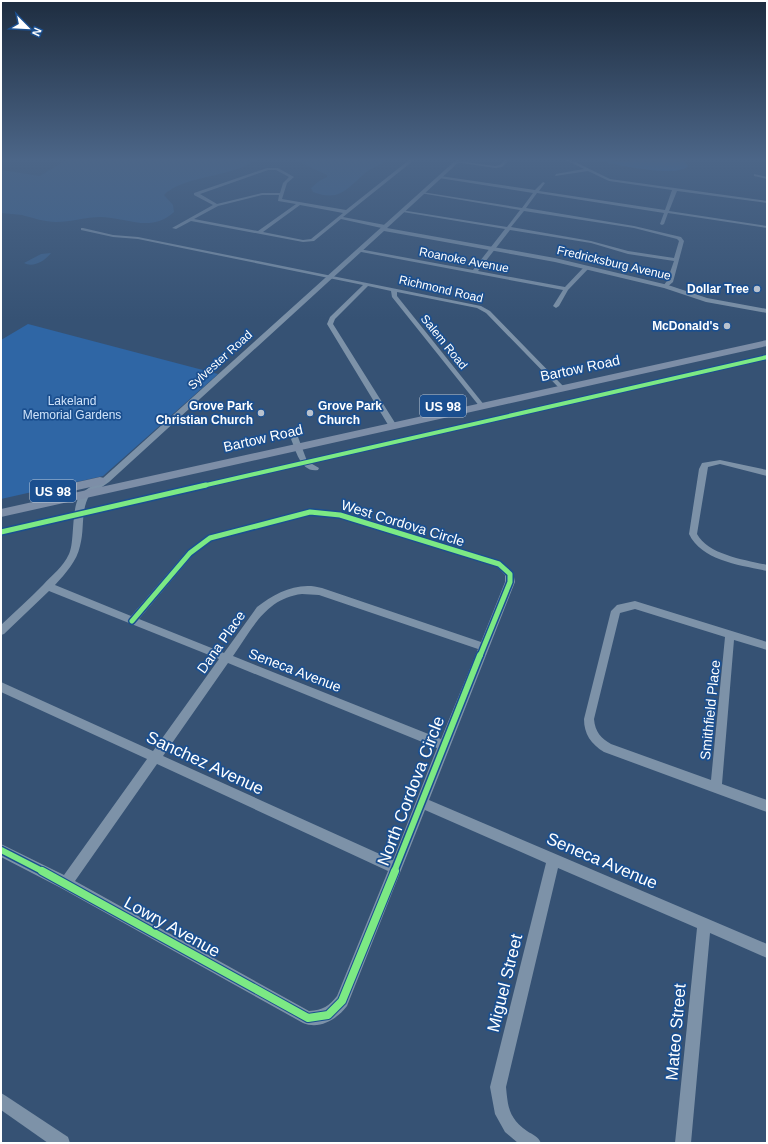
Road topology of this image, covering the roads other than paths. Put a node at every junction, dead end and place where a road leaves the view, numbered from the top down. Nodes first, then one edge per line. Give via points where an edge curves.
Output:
1 (200, 213) edge
2 (286, 213) edge
3 (345, 213) edge
4 (399, 213) edge
5 (423, 213) edge
6 (520, 213) edge
7 (550, 213) edge
8 (666, 213) edge
9 (676, 213) edge
10 (340, 218) junction
11 (189, 219) junction
12 (662, 224) dead end
13 (767, 227) edge
14 (174, 228) dead end
15 (384, 228) junction
16 (509, 228) junction
17 (83, 229) dead end
18 (259, 232) junction
19 (493, 249) junction
20 (360, 250) junction
21 (676, 260) junction
22 (586, 268) junction
23 (475, 272) junction
24 (331, 277) junction
25 (367, 284) junction
26 (666, 286) junction
27 (394, 289) junction
28 (566, 289) junction
29 (556, 306) dead end
30 (767, 311) edge
31 (767, 335) edge
32 (767, 343) edge
33 (559, 384) junction
34 (478, 402) junction
35 (390, 422) junction
36 (296, 443) junction
37 (316, 468) dead end
38 (767, 473) edge
39 (106, 480) junction
40 (86, 494) junction
41 (1, 503) edge
42 (1, 513) edge
43 (767, 568) edge
44 (510, 574) joint
45 (47, 586) junction
46 (132, 621) junction
47 (1, 631) edge
48 (730, 635) junction
49 (767, 646) edge
50 (483, 647) junction
51 (226, 659) junction
52 (1, 687) edge
53 (444, 744) junction
54 (155, 758) junction
55 (716, 787) junction
56 (422, 803) junction
57 (767, 806) edge
58 (1, 850) edge
59 (553, 861) junction
60 (396, 868) junction
61 (66, 883) junction
62 (704, 924) junction
63 (767, 951) edge
64 (330, 1013) joint
65 (1, 1101) edge
66 (62, 1143) edge
67 (533, 1143) edge
68 (683, 1143) edge

1 - 11 street
2 - 18 street
3 - 10 street
4 - 15 street, Sylvester Road
5 - 16 street
6 - 16 street
7 - 21 street via 634,227 679,238 682,241
8 - 12 street
9 - 13 street
10 - 15 street
10 - 18 street via 312,240 303,241
11 - 14 street
11 - 18 street
15 - 19 street, Fredricksburg Avenue
15 - 20 street, Sylvester Road
16 - 19 street
16 - 21 street via 598,243 635,254
17 - 24 street, Richmond Road
19 - 22 street, Fredricksburg Avenue
19 - 23 street
20 - 23 street, Roanoke Avenue
20 - 24 street, Sylvester Road
21 - 26 street via 670,282
22 - 26 street, Fredricksburg Avenue
22 - 28 street
23 - 28 street, Roanoke Avenue
24 - 25 street, Richmond Road
24 - 39 street, Sylvester Road
25 - 27 street, Richmond Road
25 - 35 street via 332,318 330,324
26 - 30 street, Fredricksburg Avenue via 706,300
27 - 33 street, Richmond Road via 484,309
27 - 34 street, Salem Road via 394,296
28 - 29 street
31 - 33 main road, Bartow Road / US 98
32 - 33 main road, Bartow Road / US 98
33 - 34 main road, Bartow Road / US 98
34 - 35 main road, Bartow Road / US 98
35 - 36 main road, Bartow Road / US 98
36 - 37 street via 304,462
36 - 39 main road, Bartow Road / US 98
36 - 40 main road, Bartow Road / US 98
38 - 43 street via 725,463 711,463 703,469 693,534 699,546 707,551
39 - 40 street, Sylvester Road
39 - 41 main road, Bartow Road / US 98
40 - 42 main road, Bartow Road / US 98
40 - 45 street via 78,506 79,535 73,555 58,577
44 - 46 street, West Cordova Circle via 499,564 340,515 310,512 210,538 190,553
44 - 50 street, North Cordova Circle via 510,582
45 - 46 street, Seneca Avenue
45 - 47 street
46 - 51 street, Seneca Avenue
48 - 49 street
48 - 55 street, Smithfield Place
48 - 55 street via 635,605 620,608 616,611 589,719 589,731 596,740 608,748
50 - 51 street, Dana Place via 336,596 306,589 274,598 260,610
50 - 53 street, North Cordova Circle
51 - 53 street, Seneca Avenue
51 - 54 street, Dana Place
52 - 54 street, Sanchez Avenue
53 - 56 street, North Cordova Circle
54 - 60 street, Sanchez Avenue
54 - 61 street, Dana Place
55 - 57 street
56 - 59 street, Seneca Avenue
56 - 60 street, North Cordova Circle
58 - 61 street, Lowry Avenue
59 - 62 street, Seneca Avenue
59 - 67 street, Miguel Street via 498,1087 499,1107 509,1127
60 - 64 street, North Cordova Circle via 342,1001
61 - 64 street, Lowry Avenue via 308,1018 322,1018
62 - 63 street, Seneca Avenue
62 - 68 street, Mateo Street
65 - 66 street

